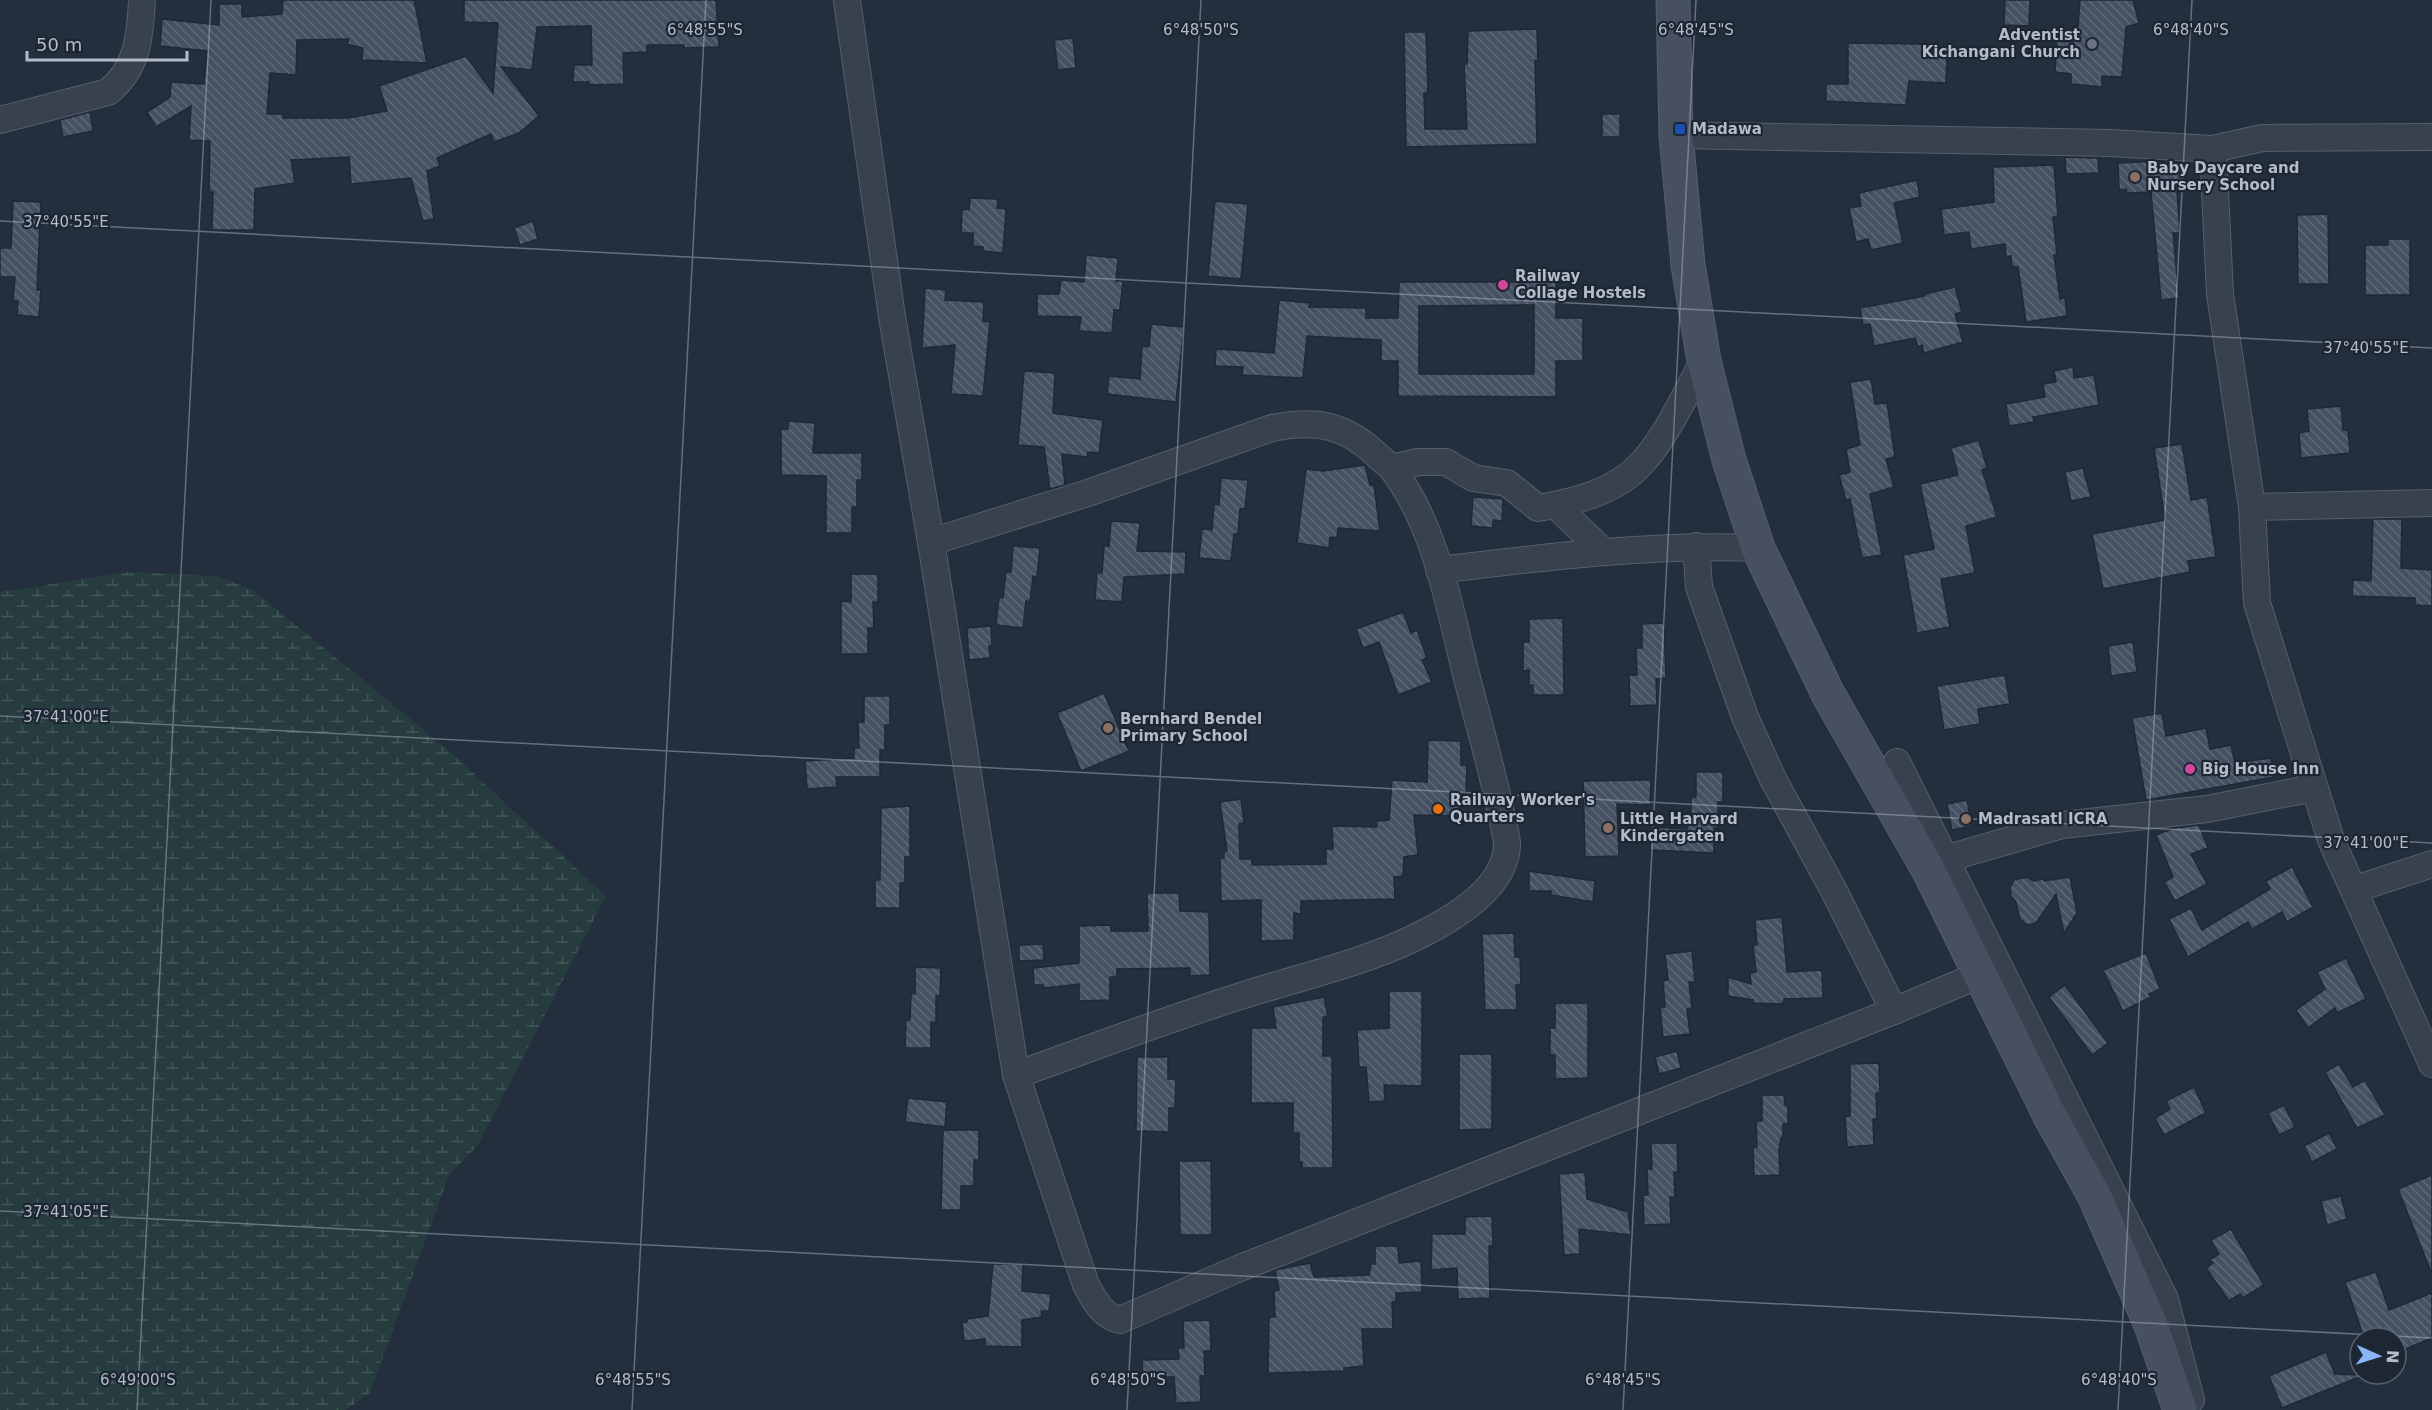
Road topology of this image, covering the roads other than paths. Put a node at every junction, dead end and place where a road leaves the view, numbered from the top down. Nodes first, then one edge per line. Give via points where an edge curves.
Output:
1 (142, 0) edge
2 (847, 0) edge
3 (1673, 0) edge
4 (0, 120) edge
5 (1676, 135) junction
6 (2432, 137) edge
7 (2213, 149) junction
8 (1704, 361) junction
9 (1392, 468) junction
10 (2432, 503) edge
11 (1555, 505) junction
12 (2252, 507) junction
13 (931, 542) junction
14 (1696, 546) junction
15 (1758, 548) junction
16 (1604, 552) junction
17 (1439, 570) junction
18 (1897, 762) dead end
19 (2314, 788) junction
20 (1936, 864) junction
21 (2432, 864) edge
22 (2355, 890) junction
23 (1979, 975) junction
24 (1894, 1011) junction
25 (2432, 1064) edge
26 (1016, 1075) junction
27 (2180, 1410) edge
28 (2194, 1410) edge

1 - 4 street via 136,56 120,82 108,92
2 - 13 street via 892,318
3 - 5 street
5 - 7 street via 2110,143
5 - 8 street via 1688,266
6 - 7 street via 2262,138
7 - 12 street via 2220,294
8 - 11 street via 1641,464 1610,486 1574,502
8 - 15 street via 1729,460
9 - 11 street via 1418,462 1446,462 1473,478 1508,483 1538,508
9 - 13 street via 1355,435 1335,428 1292,424
9 - 17 street via 1420,518
10 - 12 street
11 - 16 street
12 - 19 street via 2257,603
13 - 26 street
14 - 15 street
14 - 16 street
14 - 24 street via 1699,587 1745,717 1773,779
15 - 20 street via 1828,694
16 - 17 street
17 - 26 street via 1507,842 1504,861 1490,885 1425,933
18 - 20 street
19 - 20 street via 2207,809 2062,825
19 - 22 street via 2331,840
20 - 23 street
20 - 28 street via 2165,1299
21 - 22 street
22 - 25 street
23 - 24 street
23 - 27 street via 2094,1195 2151,1325
24 - 26 street via 1240,1268 1120,1320 1109,1317 1098,1306 1086,1285

